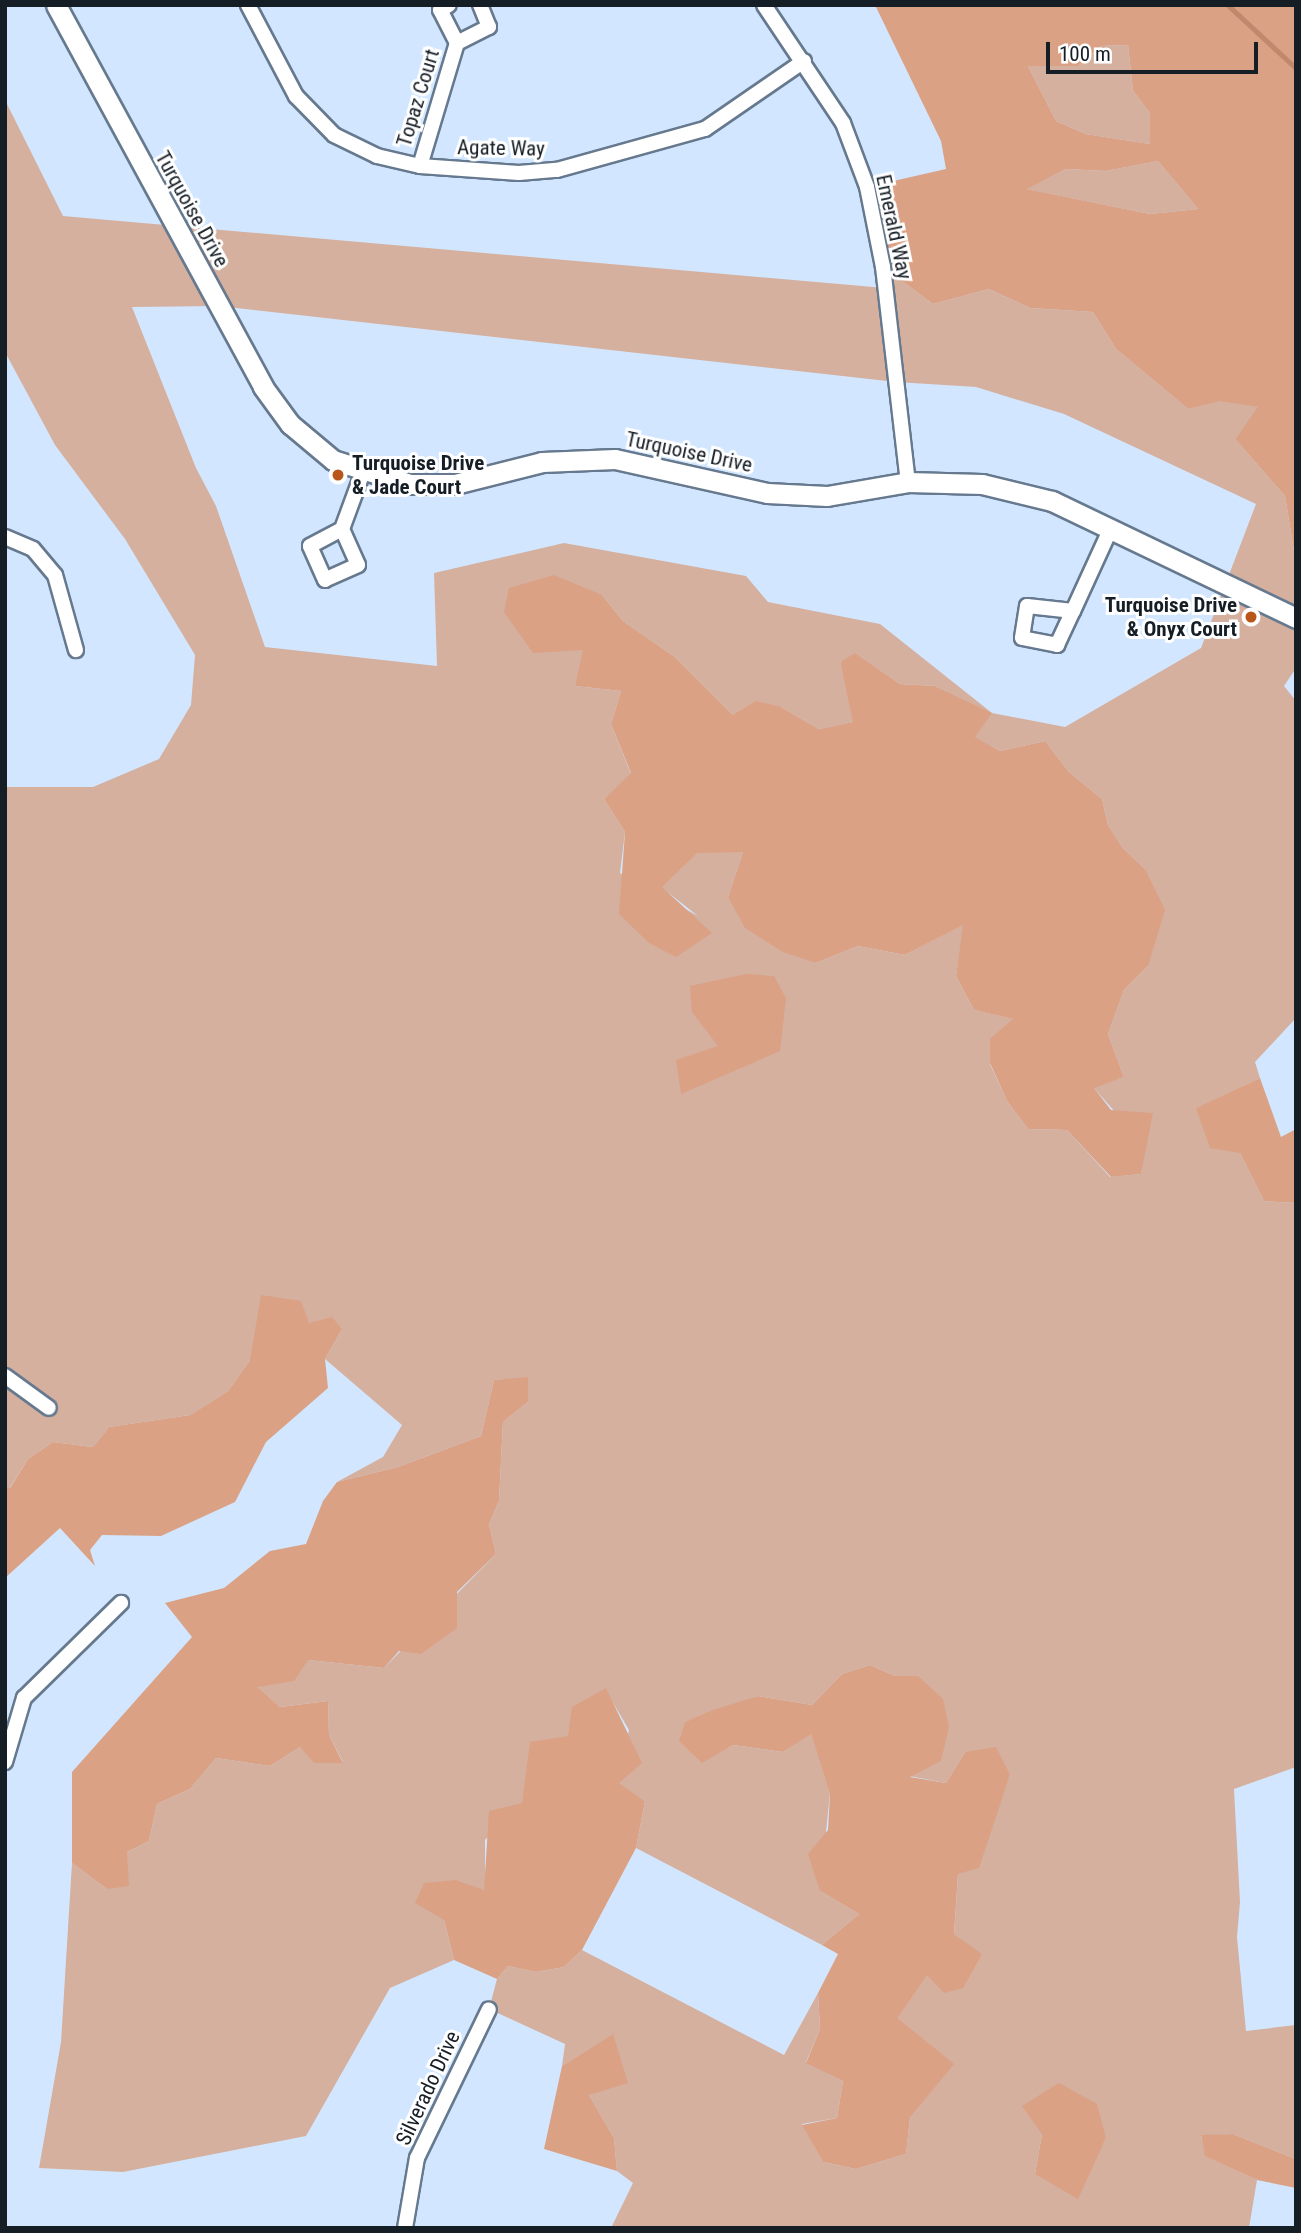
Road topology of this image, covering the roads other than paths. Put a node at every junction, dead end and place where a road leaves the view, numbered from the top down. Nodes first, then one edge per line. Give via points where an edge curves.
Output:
1 (56, 5) edge
2 (248, 5) edge
3 (449, 5) edge
4 (480, 5) edge
5 (764, 5) edge
6 (457, 43) junction
7 (804, 61) junction
8 (420, 166) junction
9 (363, 472) junction
10 (908, 482) junction
11 (1111, 528) junction
12 (342, 529) dead end
13 (5, 537) edge
14 (1073, 611) dead end
15 (1296, 618) edge
16 (76, 650) dead end
17 (5, 1376) edge
18 (49, 1408) dead end
19 (121, 1603) dead end
20 (5, 1762) edge
21 (489, 2009) dead end
22 (405, 2228) edge

1 - 9 street, Turquoise Drive via 263,387 290,424 333,460
2 - 8 street, Agate Way via 296,96 334,135 377,156
3 - 6 street, Topaz Court via 440,10
4 - 6 street, Topaz Court via 489,27
5 - 7 street, Emerald Way
6 - 8 street, Topaz Court
7 - 8 street, Agate Way via 705,129 557,170 519,173
7 - 10 street, Emerald Way via 842,123 867,187 883,267
9 - 10 street, Turquoise Drive via 410,484 455,484 542,462 615,458 767,492 827,496
9 - 12 street
10 - 11 street, Turquoise Drive via 982,484 1052,501
11 - 14 street
11 - 15 street, Turquoise Drive
13 - 16 street via 33,549 55,575
17 - 18 street
19 - 20 street via 23,1698
21 - 22 street, Silverado Drive via 417,2158

